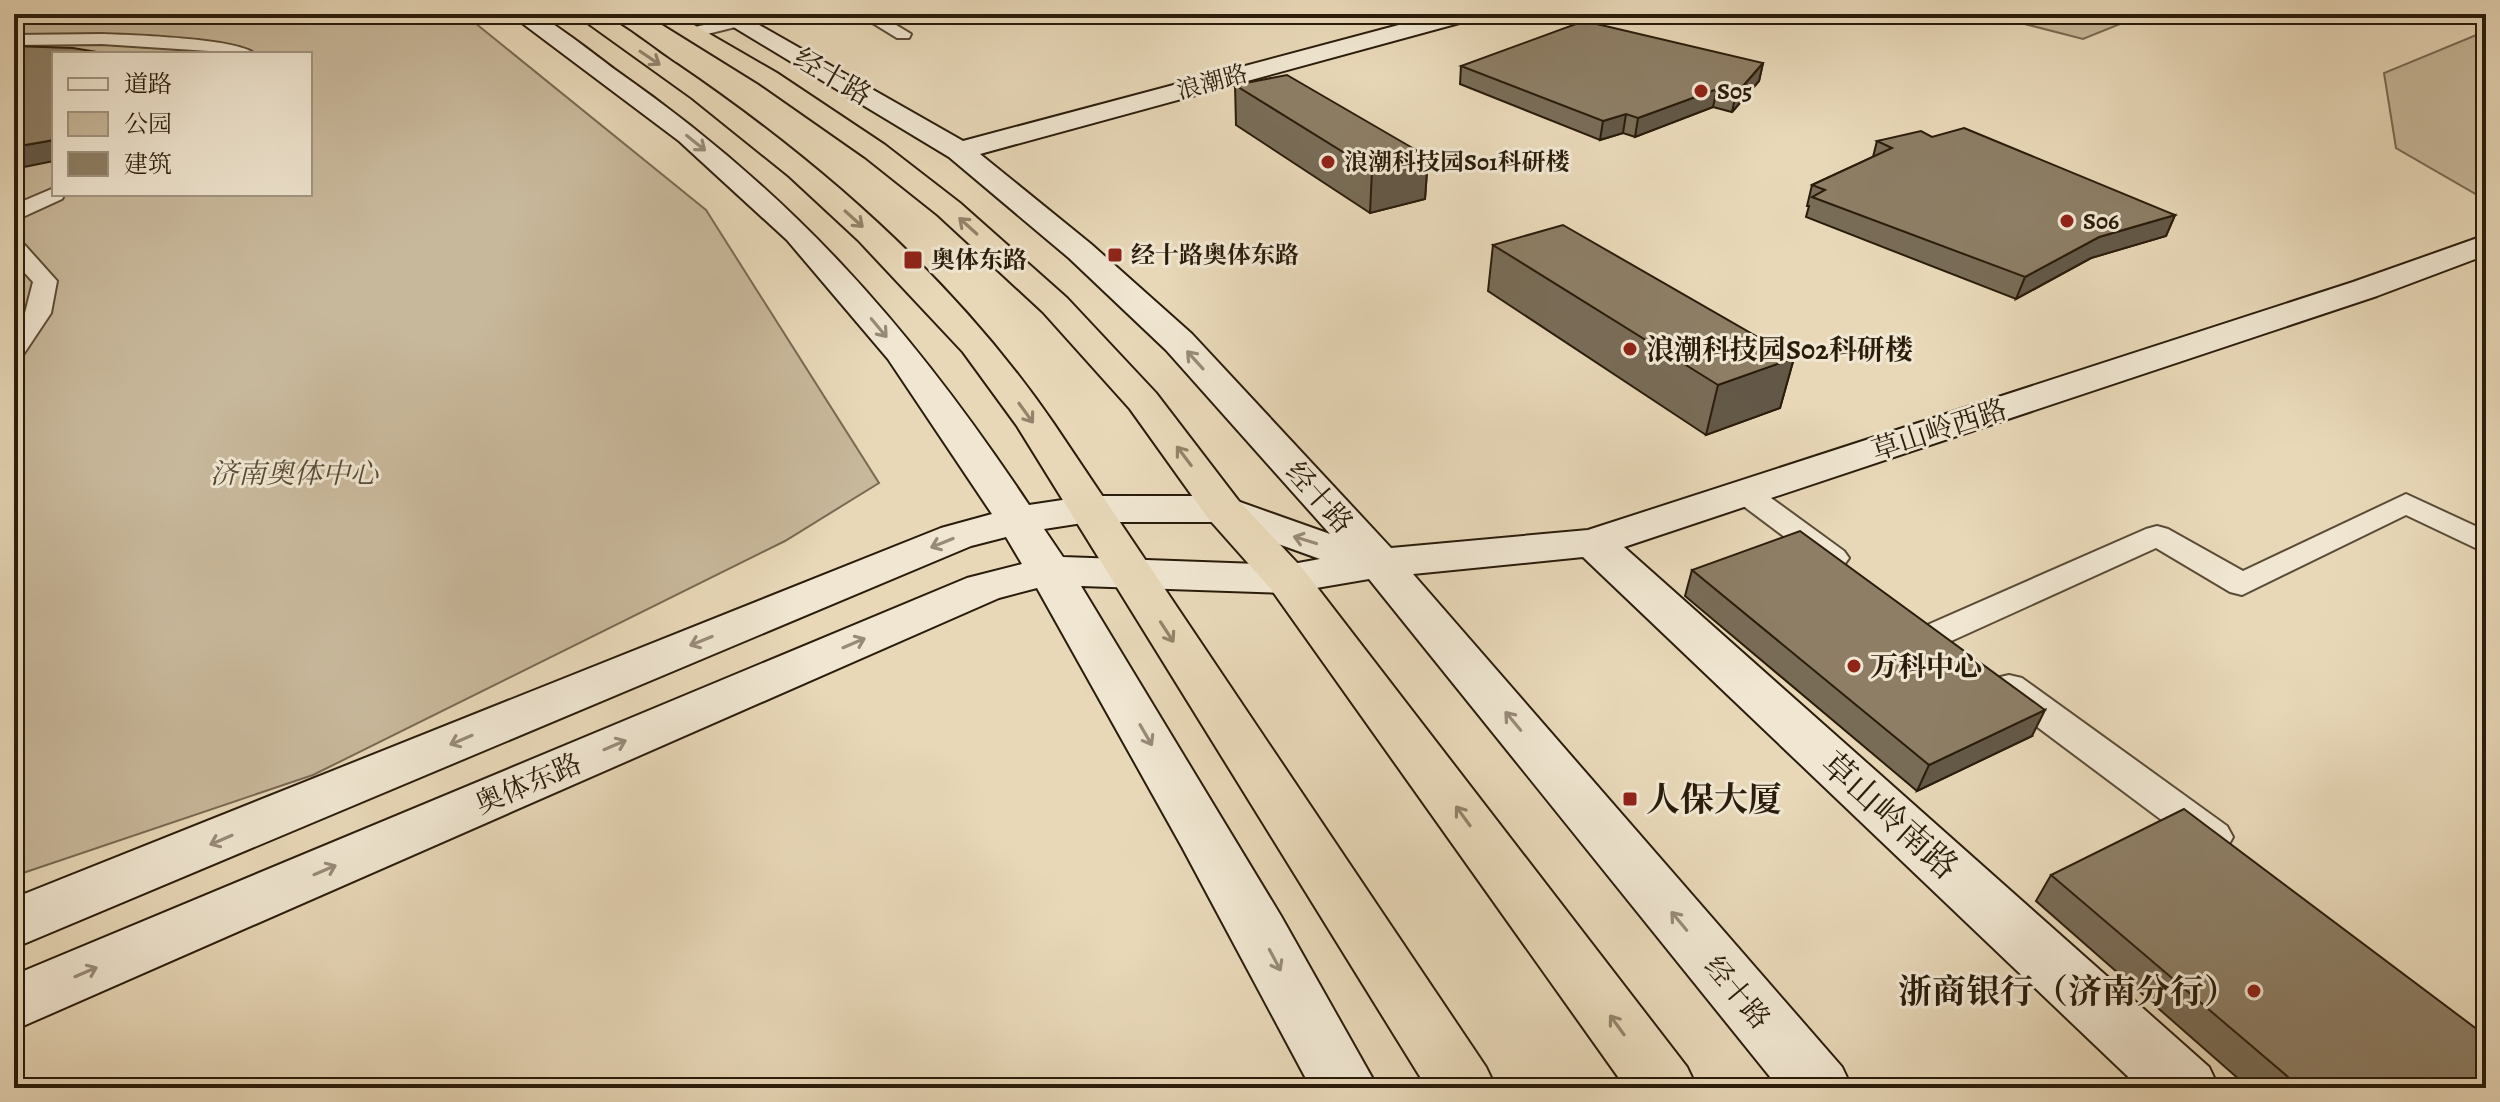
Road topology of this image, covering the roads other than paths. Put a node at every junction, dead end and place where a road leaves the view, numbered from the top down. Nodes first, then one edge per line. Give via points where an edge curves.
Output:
1 (521, 14) edge
2 (586, 14) edge
3 (780, 14) edge
4 (866, 14) edge
5 (1466, 14) edge
6 (698, 20) edge
7 (903, 34) dead end
8 (14, 40) edge
9 (236, 52) edge
10 (959, 151) junction
11 (52, 195) edge
12 (14, 214) edge
13 (2486, 244) edge
14 (14, 247) edge
15 (14, 349) edge
16 (1745, 493) junction
17 (1089, 509) junction
18 (1223, 509) junction
19 (1017, 520) junction
20 (1593, 543) junction
21 (2486, 543) edge
22 (1380, 563) junction
23 (1049, 571) junction
24 (1129, 573) junction
25 (1860, 578) edge
26 (1287, 579) junction
27 (2243, 860) edge
28 (14, 924) edge
29 (14, 1003) edge
30 (1345, 1088) edge
31 (1463, 1088) edge
32 (1664, 1088) edge
33 (1819, 1088) edge
34 (2186, 1088) edge

1 -> 19 main road via 691,138 742,180 816,255 899,351 976,454
2 -> 17 highway via 701,93 869,233 976,344
3 - 6 street
4 - 7 street
5 - 10 main road, 浪潮路
6 - 10 main road, 经十路 via 844,81
18 -> 6 highway, 经十路 via 1143,401 1055,305 949,209 768,78
8 - 9 street via 82,37 191,43
22 -> 10 main road, 经十路 via 1179,342
11 - 12 street
13 - 16 main road, 草山岭西路 via 2365,289
14 - 15 street via 45,281 38,313
16 - 20 main road, 草山岭西路
16 - 25 street
17 - 18 main road
17 - 19 main road
17 - 24 highway
22 -> 18 main road
18 - 26 highway, 经十路
19 - 23 main road
19 -> 28 main road via 956,537
20 - 22 main road, 草山岭西路
20 - 34 main road, 草山岭南路
21 - 27 street via 2406,503 2242,585 2157,536 1924,625
22 - 26 main road, 奥体东路
33 -> 22 main road, 经十路
23 - 24 main road, 奥体东路
29 -> 23 main road, 奥体东路 via 983,588
23 -> 30 main road via 1255,922
24 - 26 main road, 奥体东路
24 -> 31 highway
32 -> 26 highway, 经十路

